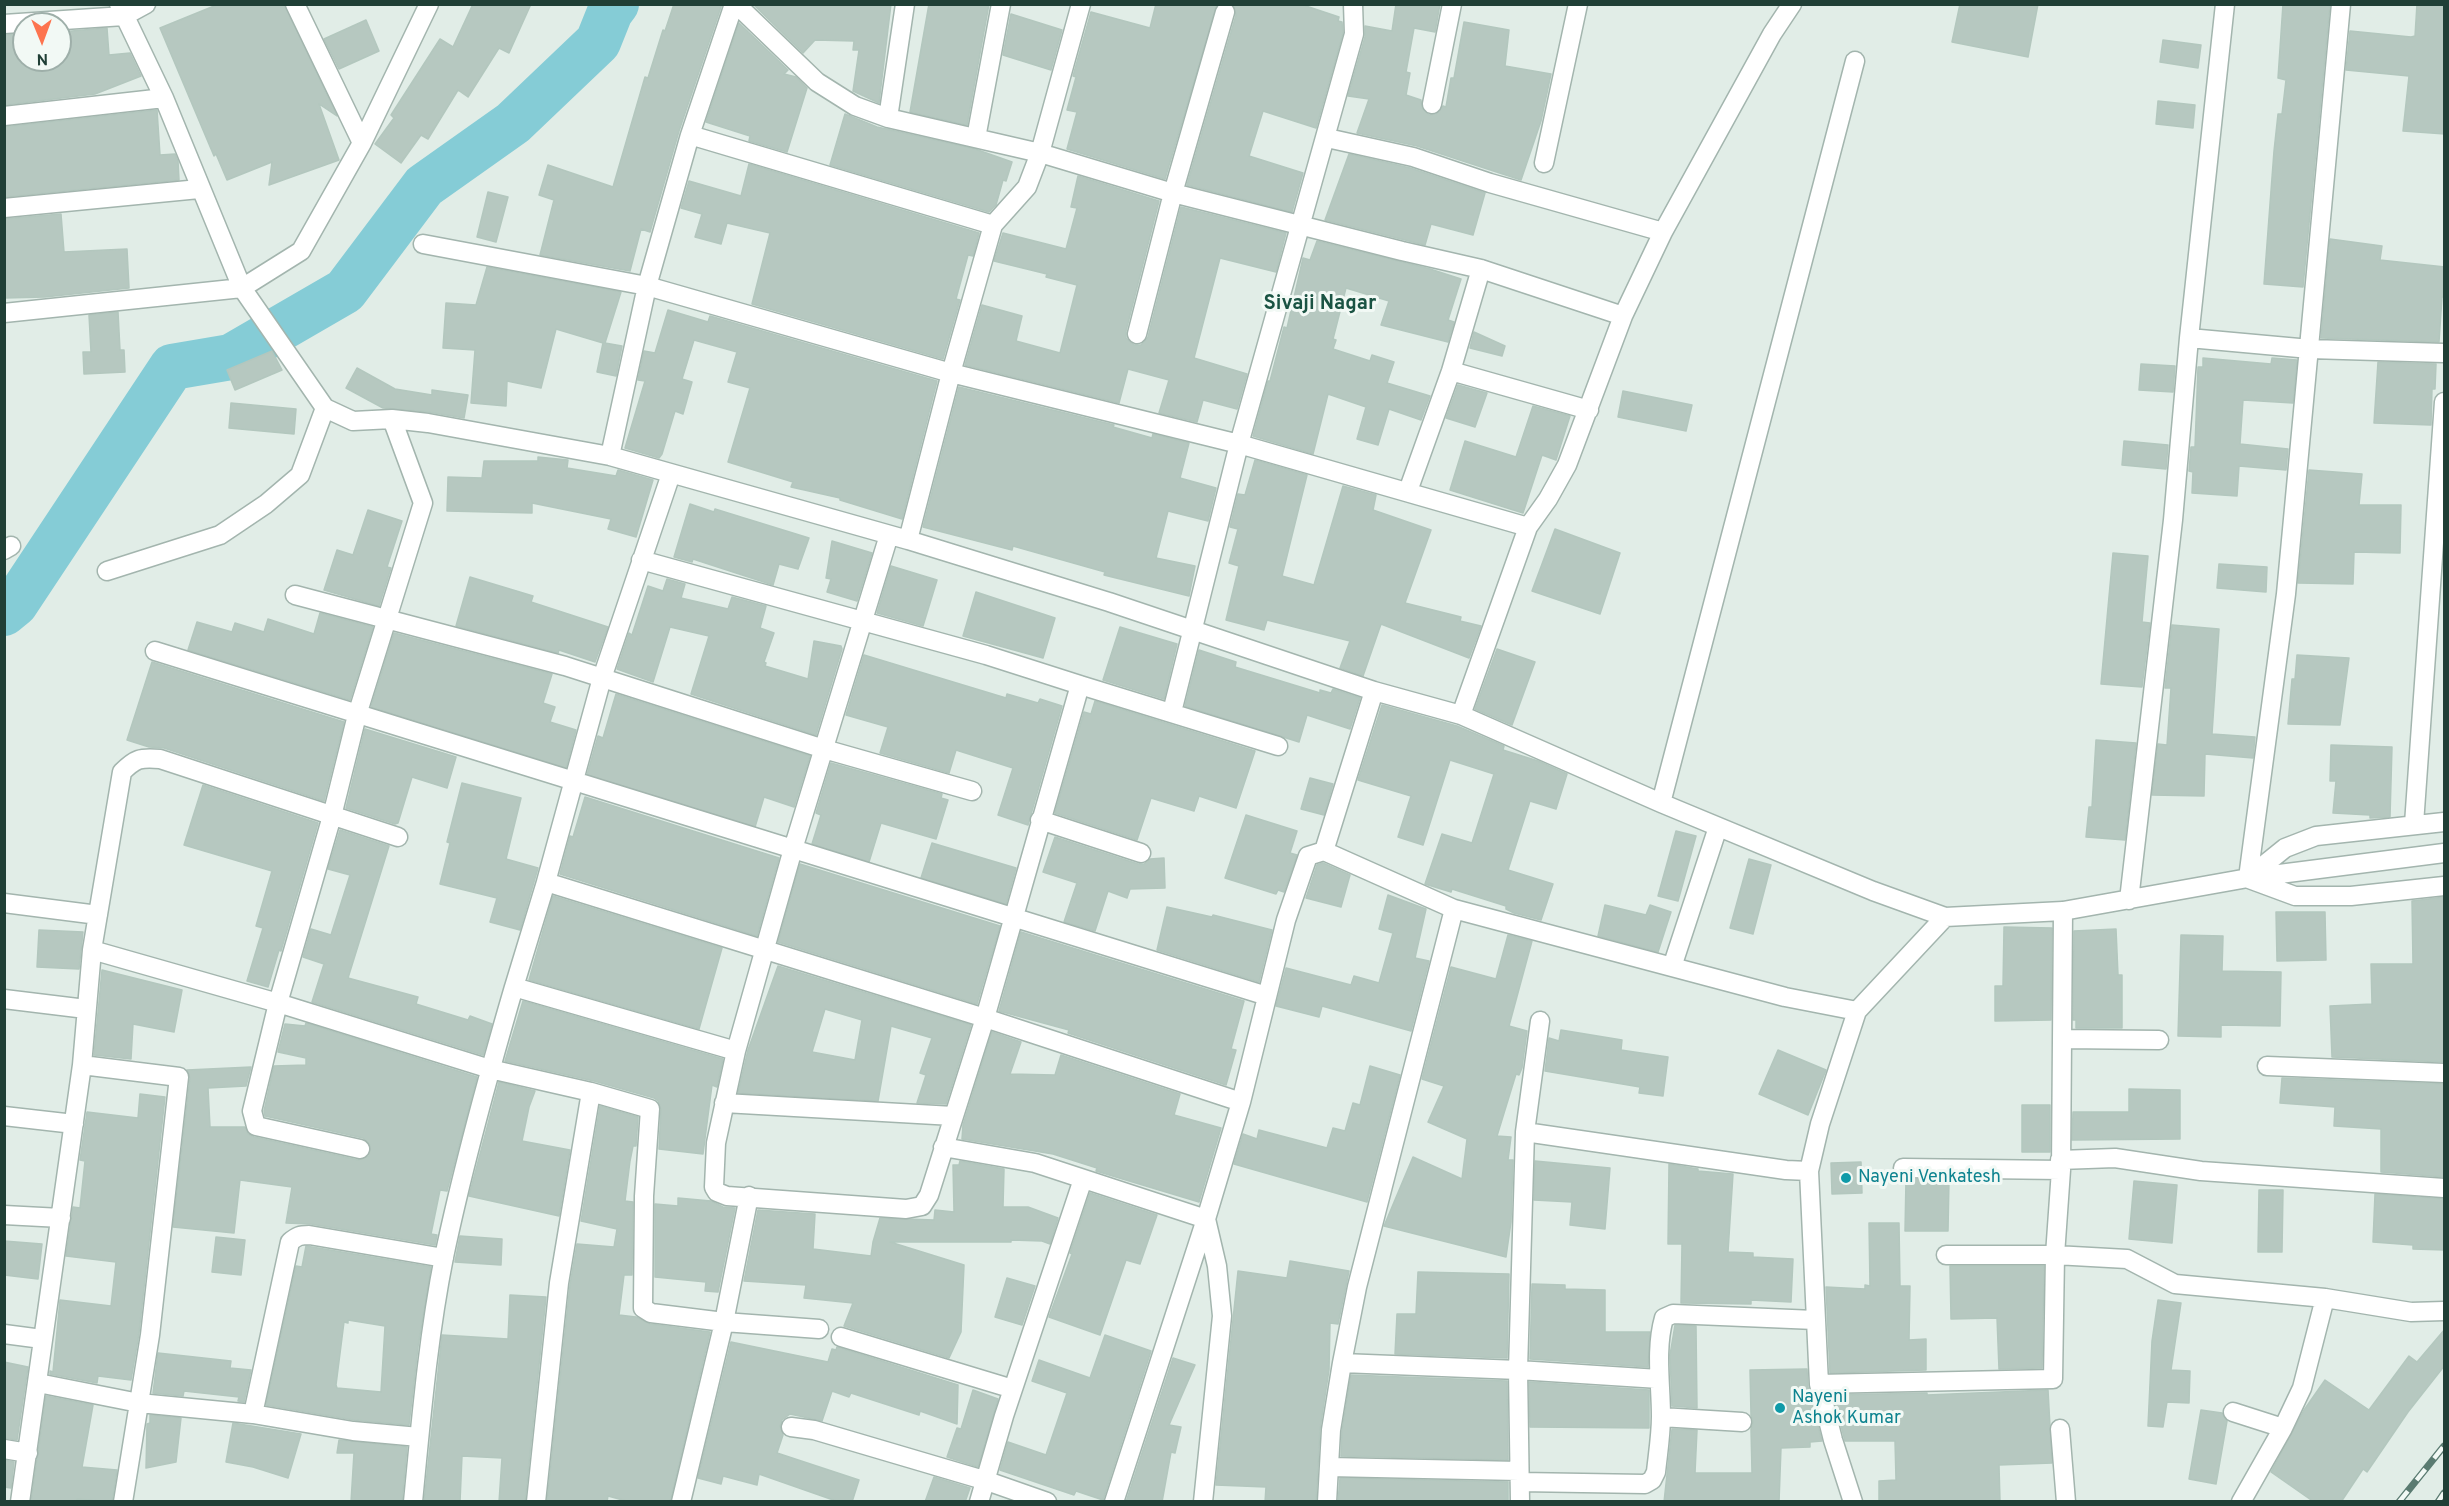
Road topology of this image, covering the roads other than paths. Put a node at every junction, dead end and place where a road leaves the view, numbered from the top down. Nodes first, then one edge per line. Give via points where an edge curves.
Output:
1 (147, 4) edge
2 (295, 4) edge
3 (429, 4) edge
4 (735, 4) edge
5 (905, 4) edge
6 (1001, 4) edge
7 (1081, 4) edge
8 (1353, 4) edge
9 (1452, 4) edge
10 (1578, 4) edge
11 (2225, 4) edge
12 (2341, 4) edge
13 (1786, 6) edge
14 (121, 10) edge
15 (1225, 12) dead end
16 (4, 24) edge
17 (1855, 61) dead end
18 (164, 98) junction
19 (1432, 104) dead end
20 (4, 116) edge
21 (888, 118) junction
22 (690, 135) junction
23 (976, 138) junction
24 (1327, 138) junction
25 (362, 143) junction
26 (1040, 153) junction
27 (1544, 163) dead end
28 (199, 189) junction
29 (1173, 192) junction
30 (4, 208) edge
31 (993, 225) junction
32 (1301, 225) junction
33 (1663, 232) junction
34 (423, 244) dead end
35 (1481, 268) junction
36 (647, 286) junction
37 (242, 288) junction
38 (4, 314) edge
39 (1623, 316) junction
40 (1137, 334) dead end
41 (2189, 338) junction
42 (2310, 349) junction
43 (2445, 353) edge
44 (1451, 370) junction
45 (951, 373) junction
46 (2445, 402) edge
47 (326, 408) junction
48 (1589, 410) junction
49 (392, 419) junction
50 (1239, 444) junction
51 (610, 456) junction
52 (670, 474) junction
53 (1408, 491) junction
54 (1528, 526) junction
55 (889, 535) junction
56 (908, 540) junction
57 (641, 560) junction
58 (107, 571) dead end
59 (295, 595) dead end
60 (386, 620) junction
61 (864, 622) junction
62 (1193, 631) junction
63 (155, 651) dead end
64 (602, 678) junction
65 (1080, 685) junction
66 (1374, 691) junction
67 (1172, 712) junction
68 (357, 715) junction
69 (1461, 715) junction
70 (1278, 746) dead end
71 (824, 749) junction
72 (573, 784) junction
73 (972, 791) dead end
74 (1660, 803) junction
75 (332, 816) junction
76 (1040, 820) junction
77 (2445, 822) edge
78 (2414, 824) junction
79 (1718, 827) junction
80 (398, 837) dead end
81 (793, 849) junction
82 (1324, 851) junction
83 (1141, 853) dead end
84 (2445, 853) edge
85 (2248, 878) junction
86 (546, 882) junction
87 (2445, 886) edge
88 (2129, 900) junction
89 (4, 903) edge
90 (1454, 909) junction
91 (2063, 911) junction
92 (98, 915) junction
93 (1946, 916) junction
94 (1014, 918) junction
95 (92, 950) junction
96 (765, 951) junction
97 (1672, 967) junction
98 (514, 987) junction
99 (1267, 996) junction
100 (4, 999) edge
101 (278, 1003) junction
102 (86, 1009) junction
103 (1857, 1011) junction
104 (985, 1018) junction
105 (1540, 1021) dead end
106 (2063, 1039) junction
107 (2159, 1040) dead end
108 (736, 1051) junction
109 (82, 1065) junction
110 (2267, 1066) dead end
111 (490, 1070) junction
112 (2445, 1073) edge
113 (591, 1092) junction
114 (1241, 1102) junction
115 (724, 1103) junction
116 (4, 1116) edge
117 (953, 1116) junction
118 (74, 1124) junction
119 (1525, 1132) junction
120 (943, 1147) junction
121 (360, 1149) dead end
122 (2060, 1165) junction
123 (1903, 1168) dead end
124 (1809, 1171) junction
125 (1083, 1179) junction
126 (2445, 1188) edge
127 (749, 1196) junction
128 (4, 1215) edge
129 (61, 1218) junction
130 (1206, 1219) junction
131 (2055, 1255) junction
132 (1946, 1256) dead end
133 (444, 1258) junction
134 (2325, 1298) junction
135 (2445, 1311) edge
136 (1815, 1320) junction
137 (724, 1322) junction
138 (819, 1329) dead end
139 (4, 1334) edge
140 (841, 1337) dead end
141 (42, 1340) junction
142 (1342, 1363) junction
143 (1518, 1370) junction
144 (1659, 1379) junction
145 (38, 1383) junction
146 (1819, 1384) junction
147 (1013, 1389) junction
148 (139, 1403) junction
149 (2233, 1412) dead end
150 (253, 1414) junction
151 (1661, 1417) junction
152 (1742, 1422) dead end
153 (791, 1426) dead end
154 (2283, 1428) junction
155 (2060, 1429) dead end
156 (419, 1437) junction
157 (4, 1449) edge
158 (28, 1453) junction
159 (1329, 1467) junction
160 (1519, 1477) junction
161 (987, 1481) junction
162 (21, 1502) edge
163 (123, 1502) edge
164 (413, 1502) edge
165 (536, 1502) edge
166 (681, 1502) edge
167 (979, 1502) edge
168 (1047, 1502) edge
169 (1114, 1502) edge
170 (1203, 1502) edge
171 (1327, 1502) edge
172 (1520, 1502) edge
173 (1853, 1502) edge
174 (2066, 1502) edge
175 (2241, 1502) edge

1 - 14 street
2 - 25 street
3 - 25 street
4 - 21 street via 817,82 855,106
4 - 22 street
5 - 21 street
6 - 23 street
7 - 26 street
8 - 24 street via 1354,34
9 - 19 street
10 - 27 street
11 - 41 street
12 - 42 street
13 - 33 street
14 - 16 street
14 - 18 street
15 - 29 street
17 - 74 street
18 - 20 street
18 - 28 street
21 - 23 street
22 - 31 street
22 - 36 street
23 - 26 street
24 - 32 street
24 - 33 street via 1413,157
25 - 37 street via 301,251
26 - 29 street
26 - 31 street via 1027,187
28 - 30 street
28 - 37 street
29 - 32 street
29 - 40 street
31 - 45 street
32 - 35 street
32 - 50 street
33 - 39 street
34 - 36 street
35 - 39 street
35 - 44 street
36 - 45 street
36 - 51 street
37 - 38 street
37 - 47 street
39 - 48 street
41 - 42 street
41 - 88 street via 2173,519
42 - 43 street
42 - 85 street via 2286,594
44 - 48 street
44 - 53 street
45 - 50 street
45 - 56 street
46 - 78 street
47 - 49 street via 353,421
47 - 58 street via 300,475 266,504 220,535
48 - 54 street via 1567,465
49 - 51 street
49 - 60 street via 423,503
50 - 53 street
50 - 62 street
51 - 52 street
52 - 55 street
52 - 57 street
53 - 54 street
54 - 69 street
55 - 56 street
55 - 61 street
56 - 62 street
57 - 61 street
57 - 64 street
59 - 60 street
60 - 64 street
60 - 68 street
61 - 65 street
61 - 71 street
62 - 66 street
62 - 67 street
63 - 68 street
64 - 71 street
64 - 72 street
65 - 67 street
65 - 76 street
66 - 69 street
66 - 82 street
67 - 70 street
68 - 72 street
68 - 75 street
69 - 74 street
71 - 73 street
71 - 81 street
72 - 81 street
72 - 86 street
74 - 79 street
75 - 80 street
75 - 92 street via 160,759 146,757 133,761 122,772
75 - 101 street
76 - 83 street
76 - 94 street
77 - 78 street
78 - 85 street via 2316,836 2285,848
79 - 93 street via 1873,891
79 - 97 street
81 - 94 street
81 - 96 street
82 - 90 street
82 - 99 street via 1308,856 1286,920
84 - 85 street
85 - 87 street via 2295,896 2351,896
85 - 88 street
86 - 96 street
86 - 98 street
88 - 91 street
89 - 92 street
90 - 97 street
90 - 142 street via 1357,1287
91 - 93 street
91 - 106 street
92 - 95 street
93 - 103 street
94 - 99 street
94 - 104 street
95 - 101 street
95 - 102 street
96 - 104 street
96 - 108 street
97 - 103 street via 1785,997
98 - 108 street
98 - 111 street
99 - 114 street
100 - 102 street
101 - 111 street
101 - 121 street via 252,1111 256,1125
102 - 109 street
103 - 124 street via 1823,1113
104 - 114 street
104 - 117 street
105 - 119 street
106 - 107 street
106 - 122 street
108 - 115 street
109 - 118 street
109 - 148 street via 180,1077
110 - 112 street
111 - 113 street
111 - 133 street
113 - 137 street via 650,1109 643,1308 651,1313
113 - 165 street via 559,1283
114 - 130 street
115 - 117 street
115 - 127 street via 716,1143 714,1187 727,1196
116 - 118 street
117 - 120 street
118 - 129 street
119 - 124 street
119 - 143 street
120 - 125 street via 1035,1163
120 - 127 street via 922,1206 906,1209
122 - 123 street
122 - 126 street via 2115,1158 2201,1171
122 - 131 street
124 - 136 street
125 - 130 street
125 - 147 street
127 - 137 street
128 - 129 street
129 - 141 street
130 - 169 street
130 - 170 street via 1217,1266 1222,1316
131 - 132 street
131 - 134 street via 2127,1259 2175,1284
131 - 146 street via 2053,1378
133 - 150 street via 309,1235 294,1238
133 - 156 street
134 - 135 street via 2411,1312
134 - 154 street via 2302,1388
136 - 144 street via 1673,1314 1664,1318 1662,1327
136 - 146 street
137 - 138 street
137 - 166 street
139 - 141 street
140 - 147 street
141 - 145 street
142 - 143 street
142 - 159 street
143 - 144 street
143 - 160 street
144 - 151 street
145 - 148 street
145 - 158 street
146 - 173 street
147 - 161 street
148 - 150 street
148 - 163 street
149 - 154 street
150 - 156 street via 353,1431
151 - 152 street
151 - 160 street via 1656,1472 1645,1484
153 - 161 street
154 - 175 street
155 - 174 street
156 - 164 street
157 - 158 street
158 - 162 street
159 - 160 street
159 - 171 street
160 - 172 street
161 - 167 street
161 - 168 street

